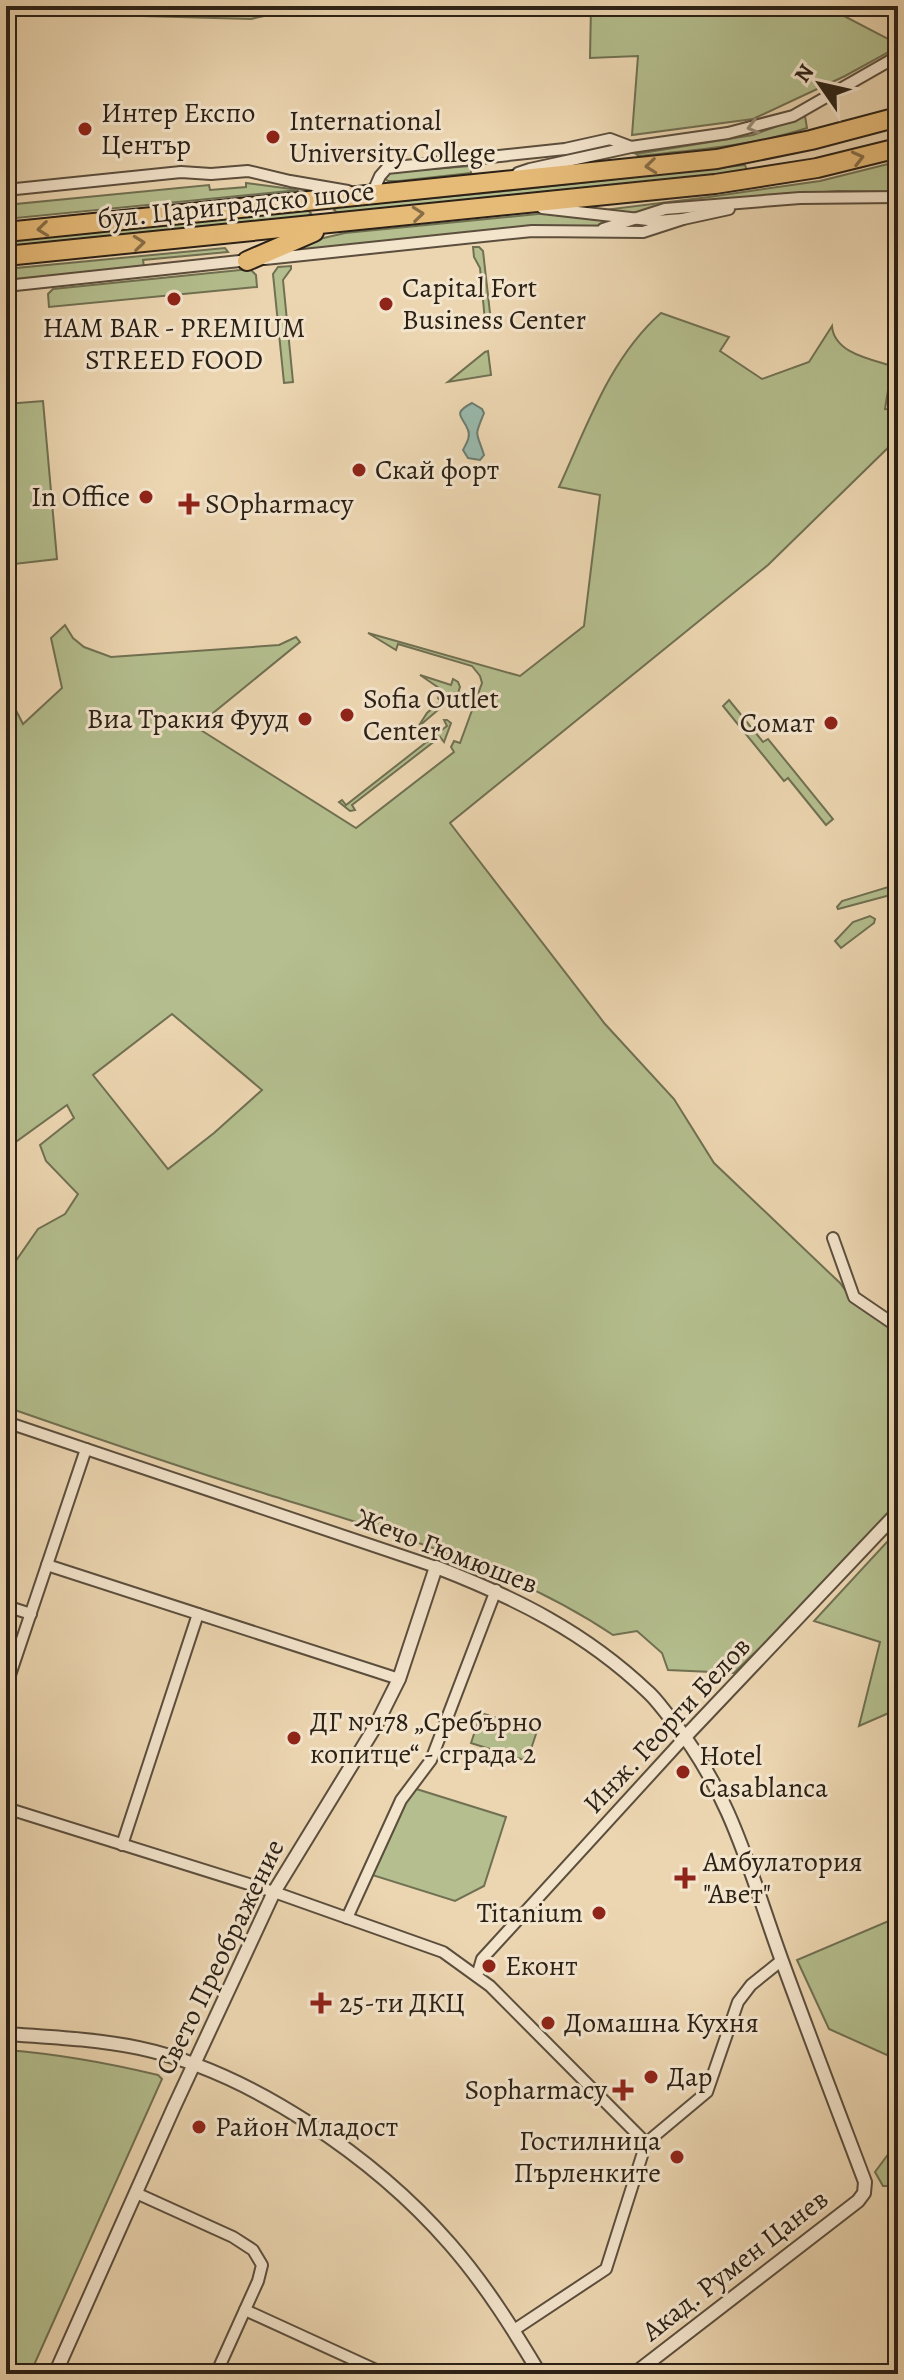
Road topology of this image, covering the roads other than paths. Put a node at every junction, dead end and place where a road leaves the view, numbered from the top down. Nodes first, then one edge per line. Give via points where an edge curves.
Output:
1 (898, 56) edge
2 (898, 117) edge
3 (631, 147) junction
4 (898, 148) edge
5 (499, 181) junction
6 (6, 190) edge
7 (371, 195) junction
8 (898, 197) edge
9 (769, 201) junction
10 (513, 205) junction
11 (683, 219) junction
12 (635, 220) junction
13 (340, 222) junction
14 (6, 232) edge
15 (589, 232) junction
16 (6, 256) edge
17 (247, 261) junction
18 (6, 286) edge
19 (833, 1238) dead end
20 (898, 1327) edge
21 (6, 1422) edge
22 (86, 1449) junction
23 (898, 1512) edge
24 (47, 1565) junction
25 (436, 1567) junction
26 (496, 1590) junction
27 (6, 1606) edge
28 (31, 1614) junction
29 (198, 1614) junction
30 (399, 1679) junction
31 (6, 1687) edge
32 (685, 1737) junction
33 (6, 1808) edge
34 (122, 1845) junction
35 (274, 1892) junction
36 (347, 1918) junction
37 (782, 1960) junction
38 (477, 1976) junction
39 (6, 2034) edge
40 (194, 2064) junction
41 (646, 2143) junction
42 (136, 2193) junction
43 (864, 2193) joint
44 (245, 2310) junction
45 (514, 2330) junction
46 (55, 2374) edge
47 (216, 2374) edge
48 (385, 2374) edge
49 (540, 2374) edge
50 (634, 2374) edge

1 -> 3 street via 793,116 728,133
2 -> 5 highway, бул. Цариградско шосе via 717,159
3 - 5 street
3 - 7 street via 610,139 565,149 387,168
10 -> 4 highway, бул. Цариградско шосе via 715,184
5 - 7 highway, бул. Цариградско шосе
6 - 7 street, бул. Цариградско шосе via 181,172 248,171
7 -> 14 highway, бул. Цариградско шосе
8 - 9 street
9 - 11 street
9 - 12 street via 665,209
10 - 12 street
13 -> 10 highway, бул. Цариградско шосе
11 - 12 street
11 - 15 street, бул. Цариградско шосе via 643,232
12 - 15 street, бул. Цариградско шосе
16 -> 13 highway, бул. Цариградско шосе
13 - 17 highway
15 - 17 street, бул. Цариградско шосе via 532,231
17 - 18 street, бул. Цариградско шосе
19 - 20 street via 854,1297
21 - 22 street, Жечо Гюмюшев
22 - 24 street
22 - 25 street, Жечо Гюмюшев
23 - 32 street, Инж. Георги Белов
24 - 28 street
24 - 29 street
25 - 26 street, Жечо Гюмюшев
25 - 30 street, Свето Преображение
26 - 32 street, Жечо Гюмюшев via 578,1635 650,1694
26 - 36 street via 431,1760 401,1800
27 - 28 street
28 - 31 street
29 - 30 street
29 - 34 street
30 - 35 street, Свето Преображение
32 - 37 street, Жечо Гюмюшев via 721,1795
32 - 38 street, Инж. Георги Белов via 482,1959
33 - 34 street
34 - 35 street
35 - 36 street
35 - 40 street, Свето Преображение
36 - 38 street via 443,1952
37 - 41 street via 738,2002 707,2092
37 - 43 street, Жечо Гюмюшев via 865,2182
38 - 41 street
39 - 40 street via 90,2040
40 - 42 street, Свето Преображение
40 - 45 street via 285,2109 373,2170 449,2242
41 - 45 street via 606,2269
42 - 44 street via 253,2250 262,2265
42 - 46 street, Свето Преображение
43 - 50 street, Акад. Румен Цанев
44 - 47 street
44 - 48 street
45 - 49 street

